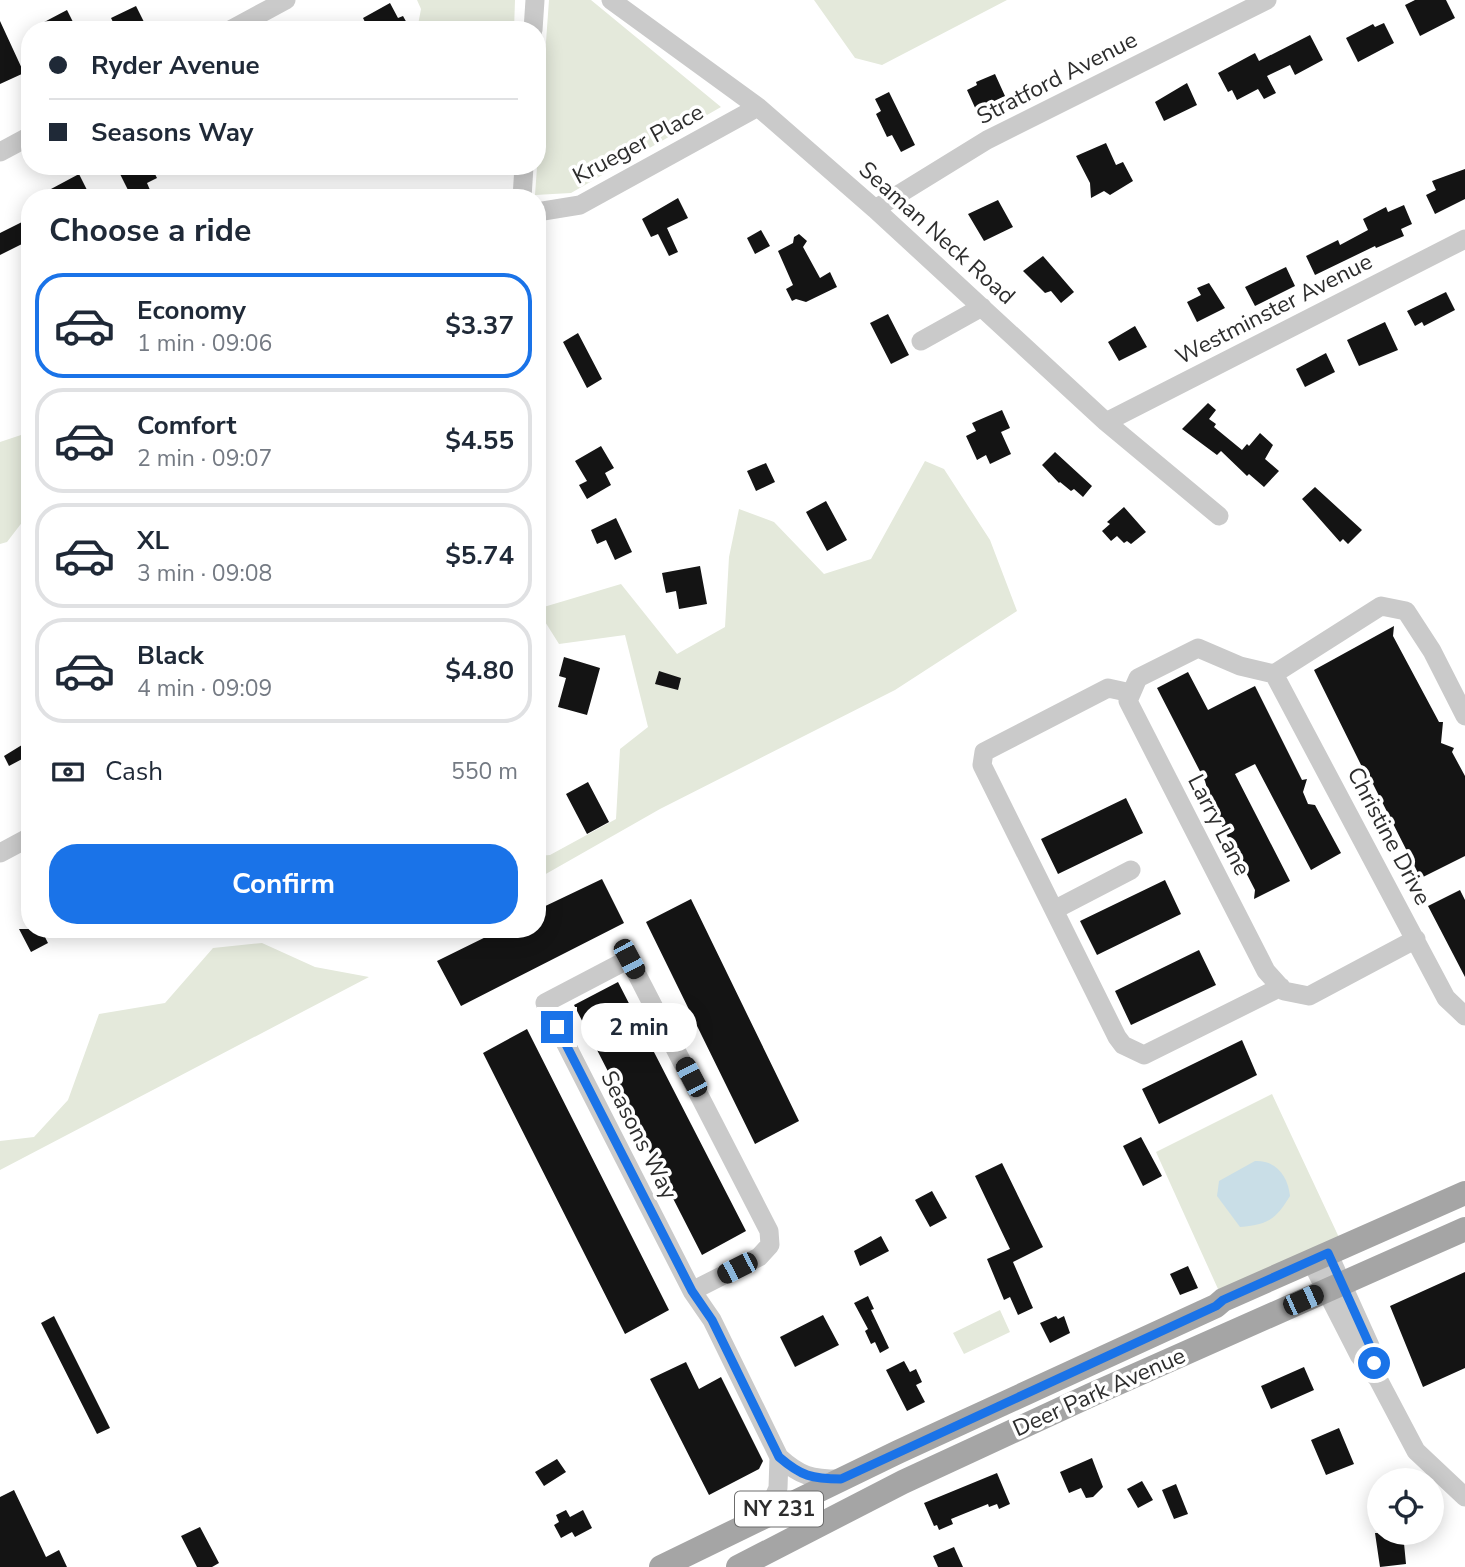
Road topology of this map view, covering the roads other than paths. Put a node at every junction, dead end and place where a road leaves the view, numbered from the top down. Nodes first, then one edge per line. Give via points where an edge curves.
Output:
1 (285, 0) edge
2 (535, 0) edge
3 (611, 0) edge
4 (1267, 0) edge
5 (246, 21) edge
6 (534, 21) edge
7 (758, 107) junction
8 (21, 141) edge
9 (0, 152) edge
10 (875, 209) junction
11 (546, 211) edge
12 (1465, 239) edge
13 (982, 307) junction
14 (921, 341) dead end
15 (1106, 422) junction
16 (1219, 516) dead end
17 (1274, 674) junction
18 (1131, 693) junction
19 (1465, 716) edge
20 (21, 842) edge
21 (0, 853) edge
22 (1131, 870) dead end
23 (1054, 910) junction
24 (1416, 939) junction
25 (1281, 987) junction
26 (1465, 1016) edge
27 (1465, 1193) edge
28 (1465, 1229) edge
29 (1320, 1257) junction
30 (1334, 1286) junction
31 (692, 1291) junction
32 (779, 1457) junction
33 (841, 1479) junction
34 (1465, 1497) edge
35 (766, 1515) junction
36 (661, 1567) edge
37 (738, 1567) edge

1 - 5 street
2 - 6 street
3 - 7 street, Seaman Neck Road
4 - 10 street, Stratford Avenue via 987,140
7 - 10 street, Seaman Neck Road
7 - 11 street, Krueger Place via 580,205
8 - 9 street
10 - 13 street, Seaman Neck Road
12 - 15 street, Westminster Avenue
13 - 14 street
13 - 15 street, Seaman Neck Road
15 - 16 street, Seaman Neck Road
17 - 18 street via 1198,648 1138,678
17 - 19 street via 1381,606 1406,611
17 - 24 street, Christine Drive
18 - 23 street via 1108,688 984,752 982,765
18 - 25 street, Larry Lane via 1128,701 1139,723 1266,971
20 - 21 street
22 - 23 street
23 - 25 street via 1117,1037 1144,1055
24 - 25 street via 1309,996
24 - 26 street, Christine Drive via 1446,998
27 - 29 main road, Deer Park Avenue / NY 231
28 - 30 main road, Deer Park Avenue / NY 231
29 - 30 street
29 - 33 main road, Deer Park Avenue / NY 231
30 - 34 street via 1359,1355 1378,1379 1416,1451
30 - 37 main road, Deer Park Avenue / NY 231 via 903,1482
31 - 31 street, Seasons Way via 545,1003 629,959 769,1231 770,1245 759,1257
31 - 32 street, Seasons Way via 712,1320
32 - 33 street via 808,1477
32 - 35 street via 778,1488
33 - 35 main road, Deer Park Avenue / NY 231
35 - 36 main road, Deer Park Avenue / NY 231

